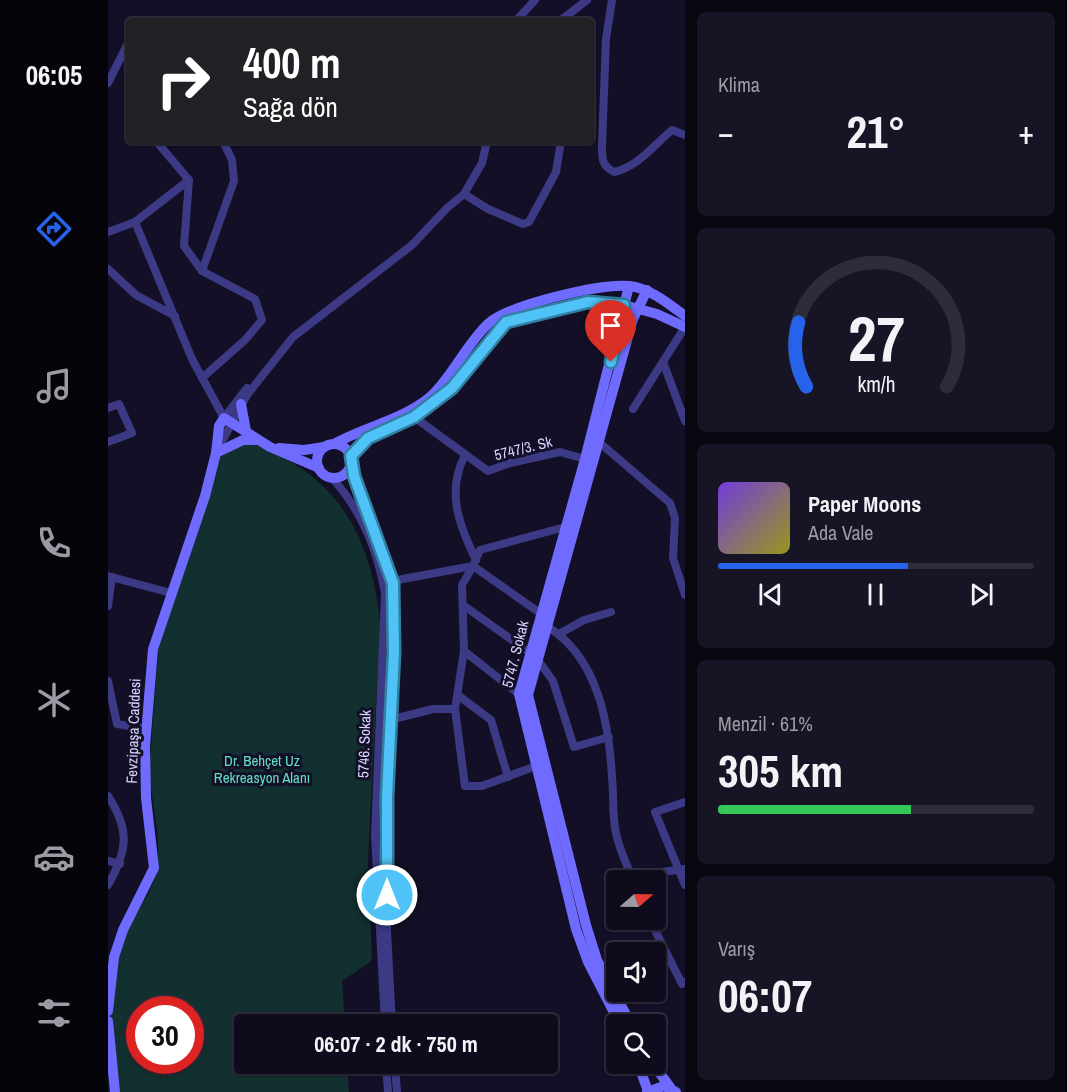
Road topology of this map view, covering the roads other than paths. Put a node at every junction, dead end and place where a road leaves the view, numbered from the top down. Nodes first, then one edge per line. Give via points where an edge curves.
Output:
1 (535, 0) edge
2 (587, 0) edge
3 (612, 0) edge
4 (519, 18) edge
5 (564, 18) edge
6 (126, 46) edge
7 (108, 83) edge
8 (684, 135) edge
9 (159, 144) edge
10 (224, 144) edge
11 (486, 144) edge
12 (561, 144) edge
13 (189, 180) junction
14 (464, 194) junction
15 (135, 222) junction
16 (108, 232) edge
17 (108, 269) edge
18 (202, 271) junction
19 (629, 286) junction
20 (647, 290) junction
21 (624, 305) junction
22 (639, 309) junction
23 (175, 316) junction
24 (684, 316) edge
25 (684, 327) edge
26 (663, 362) junction
27 (202, 378) junction
28 (257, 379) junction
29 (241, 404) junction
30 (108, 408) edge
31 (633, 409) dead end
32 (414, 417) junction
33 (227, 420) junction
34 (684, 421) edge
35 (246, 431) junction
36 (259, 440) junction
37 (108, 442) edge
38 (600, 443) junction
39 (329, 445) junction
40 (270, 447) junction
41 (216, 453) junction
42 (465, 455) junction
43 (585, 459) junction
44 (351, 461) junction
45 (319, 468) junction
46 (332, 478) junction
47 (565, 527) junction
48 (474, 563) junction
49 (110, 577) edge
50 (392, 581) junction
51 (171, 593) junction
52 (684, 595) edge
53 (463, 605) junction
54 (108, 606) edge
55 (611, 612) dead end
56 (540, 614) junction
57 (548, 627) junction
58 (559, 634) junction
59 (464, 651) junction
60 (534, 656) junction
61 (108, 681) edge
62 (519, 694) junction
63 (459, 696) junction
64 (110, 708) edge
65 (455, 710) junction
66 (391, 721) junction
67 (380, 722) junction
68 (146, 729) junction
69 (609, 737) junction
70 (536, 766) junction
71 (508, 777) junction
72 (108, 796) edge
73 (684, 802) edge
74 (108, 861) edge
75 (120, 864) junction
76 (630, 870) edge
77 (682, 870) edge
78 (666, 873) edge
79 (108, 885) edge
80 (684, 885) edge
81 (655, 930) edge
82 (684, 982) edge
83 (109, 984) edge
84 (108, 1011) edge
85 (384, 1014) edge
86 (391, 1014) edge
87 (615, 1014) edge
88 (626, 1014) edge
89 (108, 1021) edge
90 (109, 1037) edge
91 (387, 1074) edge
92 (396, 1074) edge
93 (642, 1074) edge
94 (661, 1074) edge
95 (673, 1090) edge
96 (115, 1092) edge
97 (388, 1092) edge
98 (397, 1092) edge
99 (648, 1092) edge

1 - 4 street
2 - 5 street
3 - 8 street via 606,39 602,160 614,172 621,170 637,162 672,130
6 - 7 street
9 - 13 street
10 - 18 street via 232,160 234,181
11 - 14 street via 482,163
12 - 14 street via 556,172 529,222 523,224 488,209
13 - 15 street
13 - 18 street via 184,246
14 - 28 street via 412,245 292,337
15 - 16 street
15 - 23 street
17 - 23 street via 136,295
18 - 27 street via 255,299 262,320
19 - 20 main road
19 - 21 main road, 5747. Sokak
19 - 39 main road via 584,291 500,315 473,339 431,397
20 - 22 main road, 5747. Sokak
20 - 24 main road
21 - 22 main road
21 - 32 main road via 588,302 506,322 452,388
21 - 43 main road, 5747. Sokak
22 - 25 main road
22 - 38 main road, 5747. Sokak
23 - 27 street
25 - 26 street
26 - 31 street
26 - 34 street
27 - 33 street
28 - 29 street
28 - 33 street via 244,390
29 - 33 street
29 - 35 main road
30 - 37 street via 119,404 132,433
32 - 42 street, 5747/3. Sk
32 - 44 main road via 368,438
33 - 35 main road
33 - 41 main road, Fevzipaşa Caddesi via 219,426
35 - 36 main road
36 - 40 main road
36 - 41 main road via 243,440
38 - 52 street via 670,503 675,518 673,558
38 - 57 main road, 5747. Sokak
39 - 40 main road via 304,450
39 - 44 main road via 345,447
39 - 45 main road via 318,456
40 - 45 main road
41 - 51 main road, Fevzipaşa Caddesi
42 - 43 street, 5747/3. Sk via 488,471 560,452
42 - 48 street via 456,473 458,523
43 - 47 main road, 5747. Sokak
44 - 46 main road via 346,474
44 - 50 street, 5746. Sokak
45 - 46 main road
46 - 67 street, 5746. Sokak via 359,511 383,579
47 - 48 street via 480,550
47 - 56 main road, 5747. Sokak
48 - 50 street
48 - 53 street via 462,585
48 - 56 street
49 - 51 street
49 - 54 street
50 - 66 street, 5746. Sokak
51 - 68 main road, Fevzipaşa Caddesi via 153,649
53 - 59 street
53 - 60 street
55 - 58 street via 584,620
56 - 60 main road, 5747. Sokak
57 - 58 street
57 - 60 main road, 5747. Sokak
58 - 69 street via 578,653 590,677
59 - 62 street
59 - 63 street
60 - 62 main road, 5747. Sokak
60 - 69 street via 553,681 574,747
60 - 88 main road, 5747. Sokak via 528,695 586,925 597,960
61 - 64 street
62 - 70 main road, 5747. Sokak
63 - 65 street
63 - 71 street via 491,720
64 - 68 street via 117,724
65 - 66 street via 434,709
65 - 71 street via 465,786 482,786
66 - 67 street
66 - 86 street, 5746. Sokak via 387,931
67 - 85 street, 5746. Sokak via 375,835
68 - 83 main road, Fevzipaşa Caddesi via 146,798 154,868 123,930
69 - 76 street via 615,832
70 - 71 street
70 - 87 main road, 5747. Sokak via 576,929
72 - 75 street via 121,817 125,834
73 - 77 street via 655,812
74 - 75 street
75 - 79 street
77 - 78 street
77 - 80 street
81 - 82 street
83 - 84 main road, Fevzipaşa Caddesi
89 - 90 main road
90 - 96 main road
91 - 97 street
92 - 98 street
93 - 99 main road
94 - 95 main road
95 - 99 main road via 658,1086

